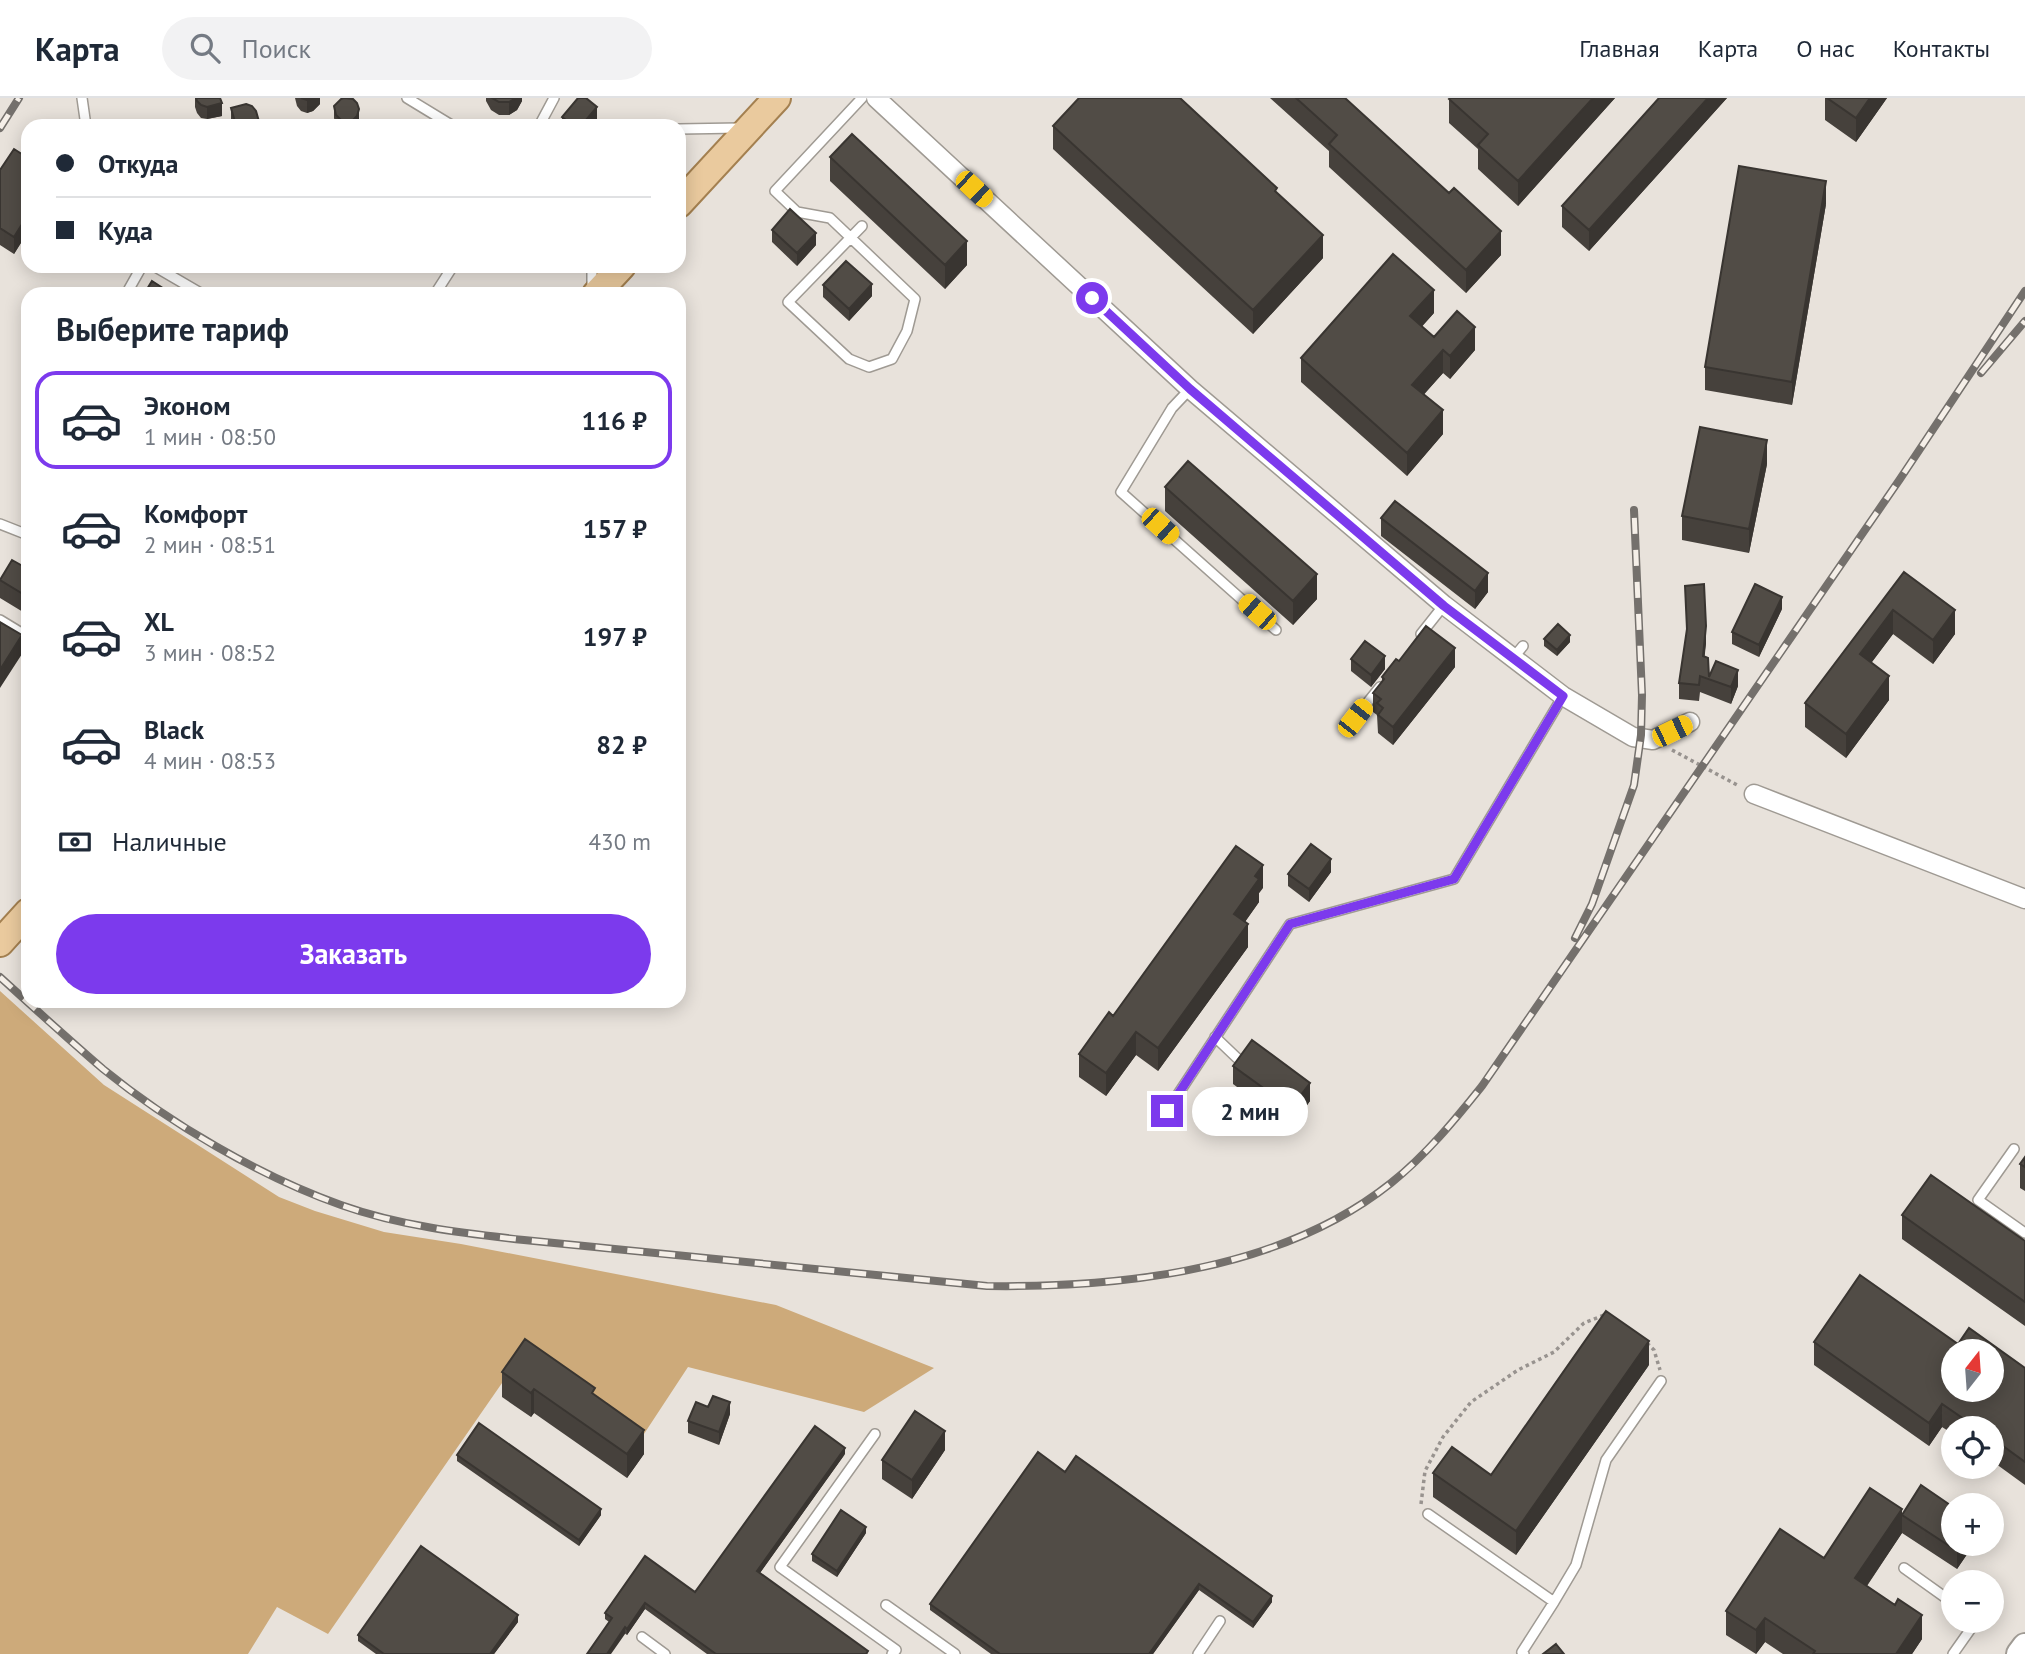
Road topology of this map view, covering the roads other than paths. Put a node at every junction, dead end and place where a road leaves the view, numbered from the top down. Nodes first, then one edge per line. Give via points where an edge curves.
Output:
1 (82, 98) edge
2 (407, 98) edge
3 (554, 98) edge
4 (777, 98) edge
5 (862, 98) edge
6 (876, 98) edge
7 (85, 119) edge
8 (442, 119) edge
9 (543, 119) edge
10 (749, 128) junction
11 (686, 129) edge
12 (686, 196) edge
13 (862, 226) dead end
14 (851, 238) junction
15 (166, 273) edge
16 (615, 273) edge
17 (190, 287) edge
18 (601, 287) edge
19 (1190, 389) junction
20 (0, 524) edge
21 (21, 532) edge
22 (1444, 606) junction
23 (0, 620) edge
24 (1276, 630) dead end
25 (21, 633) edge
26 (1412, 646) edge
27 (1387, 677) edge
28 (1563, 696) junction
29 (1355, 718) dead end
30 (1690, 722) dead end
31 (1754, 794) road end
32 (2025, 899) edge
33 (21, 920) edge
34 (0, 943) edge
35 (1215, 1037) junction
36 (1237, 1058) edge
37 (1167, 1111) dead end
38 (2014, 1149) dead end
39 (2025, 1233) edge
40 (1661, 1381) road end
41 (875, 1434) dead end
42 (1428, 1514) road end
43 (1904, 1568) dead end
44 (1941, 1594) edge
45 (1554, 1602) junction
46 (886, 1605) dead end
47 (1220, 1621) dead end
48 (1968, 1633) edge
49 (642, 1637) dead end
50 (2025, 1646) edge
51 (664, 1654) edge
52 (892, 1654) edge
53 (955, 1654) edge
54 (1199, 1654) edge
55 (1524, 1654) edge
56 (1953, 1654) edge
57 (2019, 1654) edge

1 - 7 lane
2 - 8 lane
3 - 9 lane
4 - 10 main road
5 - 14 lane via 775,191 797,212 830,218
6 - 19 street
10 - 11 lane
10 - 12 main road
13 - 14 lane
14 - 14 lane via 915,299 907,331 892,359 869,367 849,359 788,302
15 - 17 lane
16 - 18 main road
19 - 22 street
19 - 24 lane via 1172,408 1121,492
20 - 21 lane
22 - 26 lane
22 - 28 street via 1518,652
23 - 25 lane
27 - 29 lane
28 - 30 street via 1633,737 1653,740
28 - 35 lane via 1454,879 1290,924
31 - 32 street
33 - 34 main road
35 - 36 lane
35 - 37 lane
38 - 39 lane via 1978,1200
40 - 45 lane via 1606,1460 1576,1565
41 - 52 lane via 780,1567 896,1650
42 - 45 lane
43 - 44 lane
45 - 55 lane
46 - 53 lane
47 - 54 lane
48 - 56 lane
49 - 51 lane
50 - 57 main road

